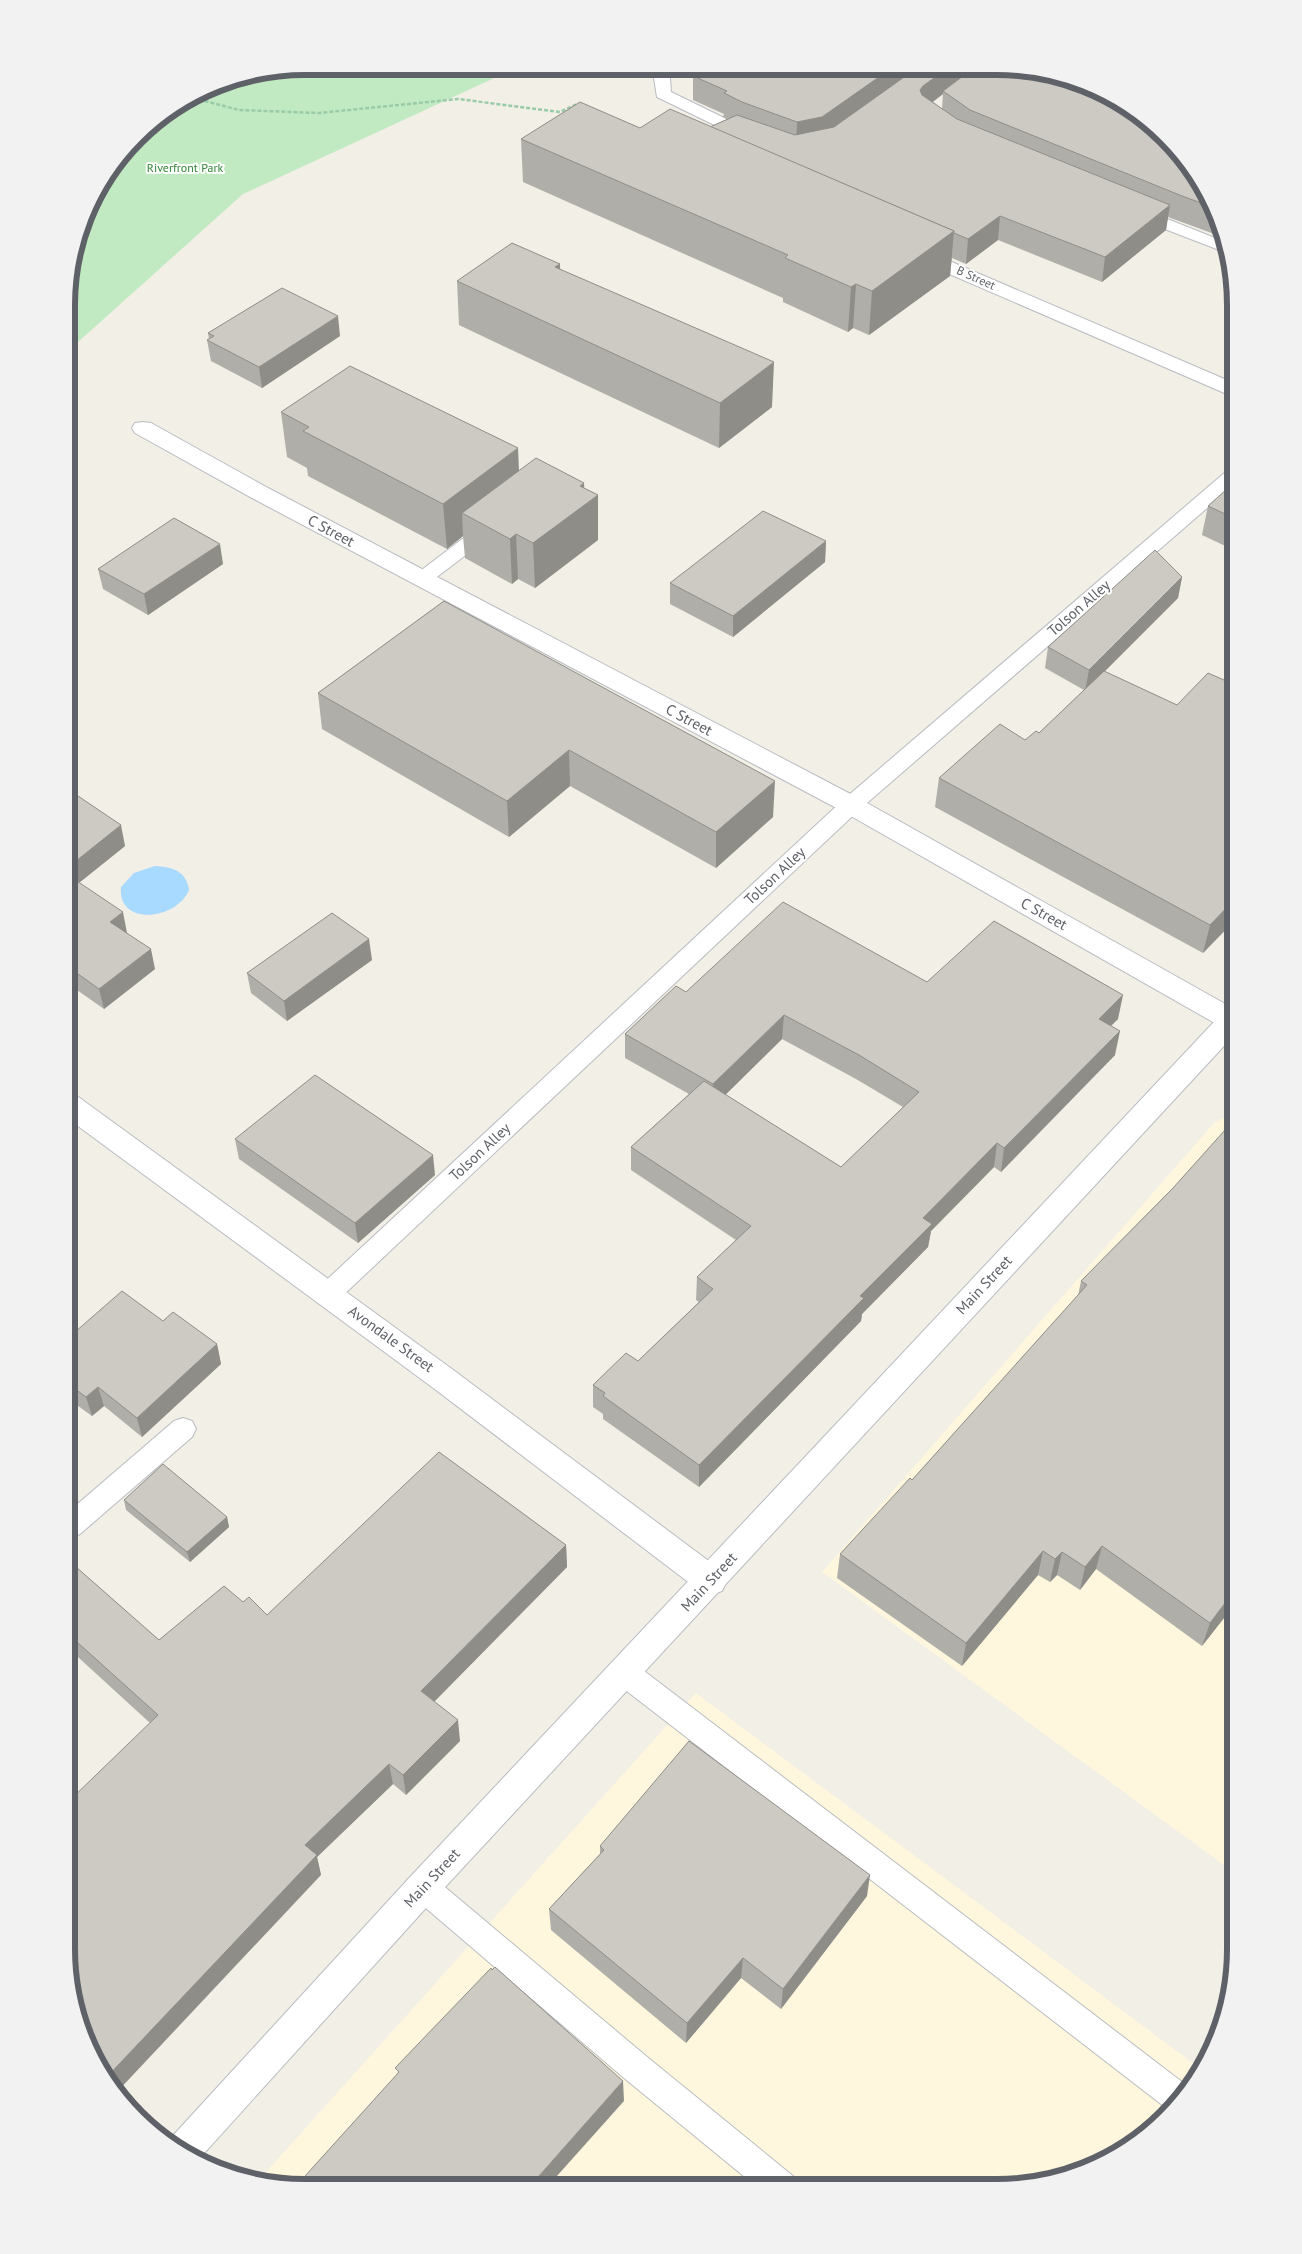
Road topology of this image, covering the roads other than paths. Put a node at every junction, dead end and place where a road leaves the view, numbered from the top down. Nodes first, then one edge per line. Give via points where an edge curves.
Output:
1 (664, 75) edge
2 (735, 131) junction
3 (717, 140) edge
4 (760, 140) edge
5 (1126, 207) edge
6 (898, 244) edge
7 (1219, 245) edge
8 (1227, 388) edge
9 (142, 428) dead end
10 (1227, 481) edge
11 (504, 516) edge
12 (422, 578) junction
13 (851, 805) junction
14 (1227, 1015) edge
15 (1227, 1027) edge
16 (75, 1108) edge
17 (329, 1294) junction
18 (183, 1429) dead end
19 (75, 1523) edge
20 (711, 1580) junction
21 (625, 1672) junction
22 (423, 1888) junction
23 (1175, 2095) edge
24 (186, 2146) edge
25 (772, 2179) edge

1 - 2 lane via 663,94
2 - 3 lane
2 - 4 lane
5 - 7 lane
6 - 8 street, B Street
9 - 12 street, C Street
10 - 13 lane, Tolson Alley
11 - 12 lane
12 - 13 street, C Street
13 - 14 street, C Street
13 - 17 lane, Tolson Alley
15 - 20 street, Main Street
16 - 17 street, Avondale Street
17 - 20 street, Avondale Street
18 - 19 lane
20 - 21 street, Main Street
21 - 22 street, Main Street
21 - 23 lane
22 - 24 street, Main Street
22 - 25 lane

